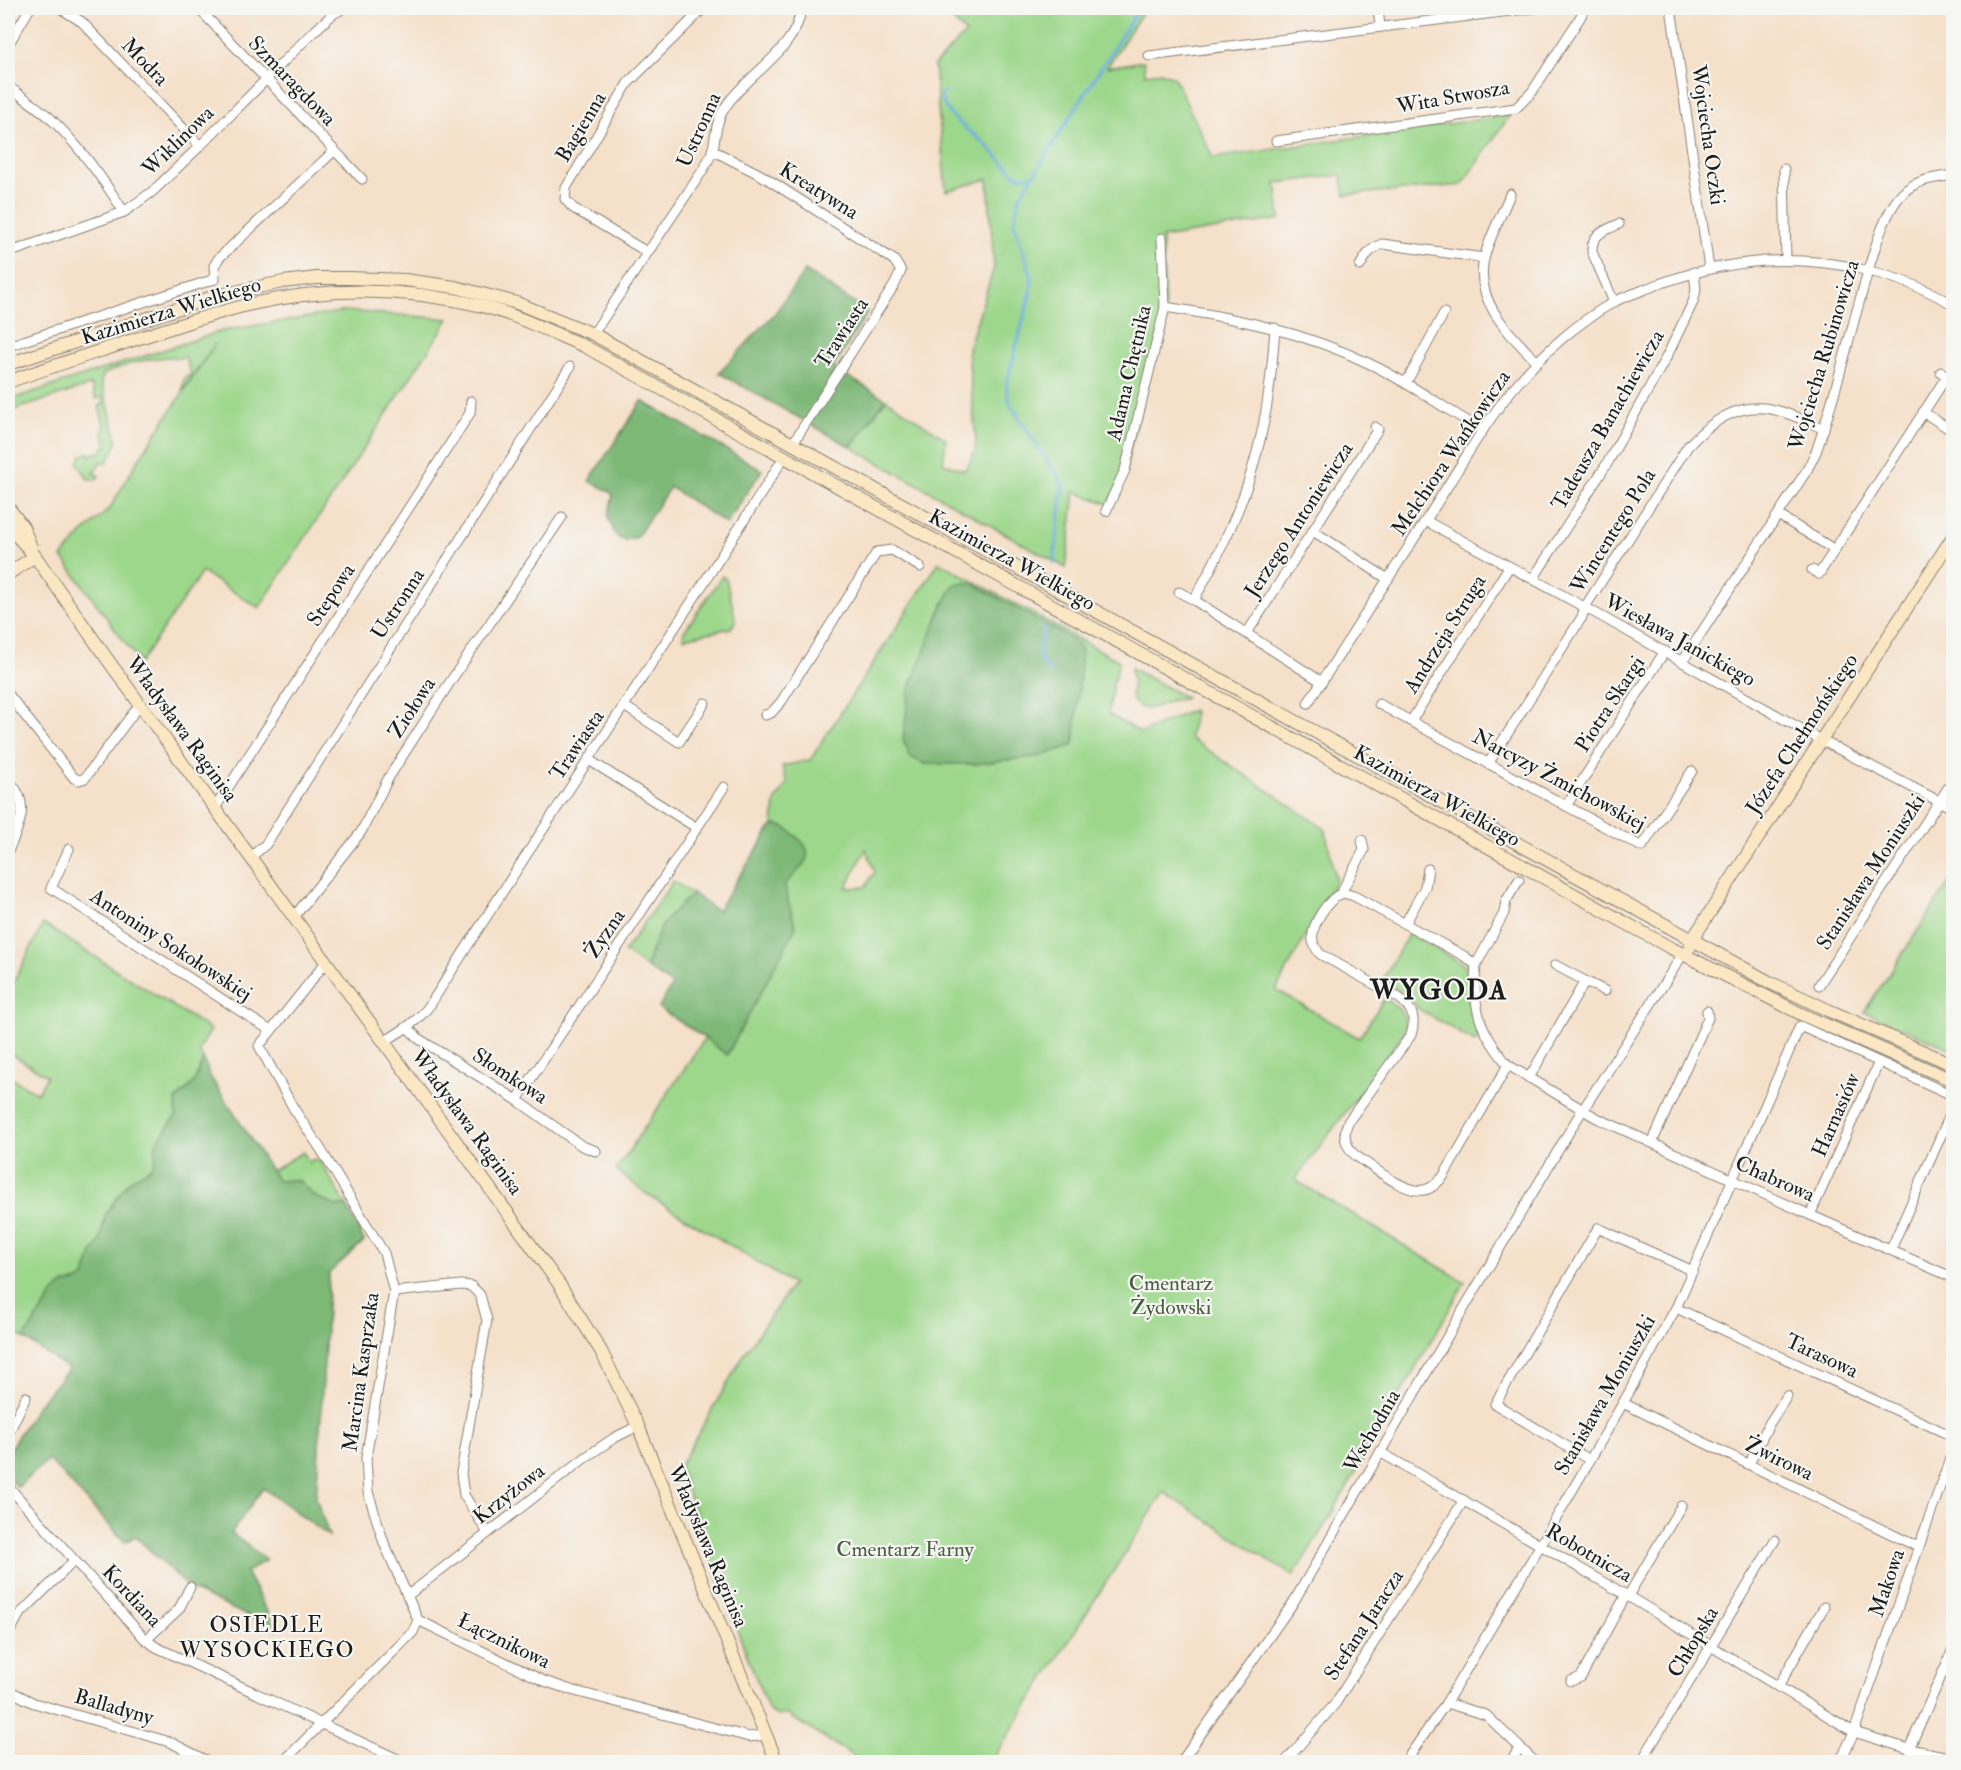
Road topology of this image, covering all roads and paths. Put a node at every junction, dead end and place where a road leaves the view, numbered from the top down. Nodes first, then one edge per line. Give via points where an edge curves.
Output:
1 (30, 8) edge
2 (60, 8) edge
3 (198, 8) edge
4 (344, 8) edge
5 (704, 8) edge
6 (801, 8) edge
7 (1378, 8) edge
8 (1534, 8) edge
9 (1584, 8) edge
10 (1671, 8) edge
11 (1380, 27) junction
12 (8, 45) edge
13 (1149, 56) dead end
14 (266, 80) junction
15 (8, 86) edge
16 (1276, 141) dead end
17 (200, 146) junction
18 (712, 150) junction
19 (334, 151) junction
20 (1784, 169) dead end
21 (1953, 175) edge
22 (362, 178) dead end
23 (1510, 194) dead end
24 (124, 212) junction
25 (1619, 224) dead end
26 (1162, 238) dead end
27 (647, 252) junction
28 (8, 253) edge
29 (1484, 258) junction
30 (1786, 260) junction
31 (1360, 266) dead end
32 (1709, 268) junction
33 (901, 271) joint
34 (1868, 271) junction
35 (1694, 272) junction
36 (1614, 302) junction
37 (1953, 305) edge
38 (1165, 307) junction
39 (1444, 313) dead end
40 (1275, 328) junction
41 (593, 334) junction
42 (11, 345) dead end
43 (13, 362) edge
44 (1537, 362) junction
45 (570, 367) dead end
46 (1941, 372) dead end
47 (22, 377) junction
48 (8, 382) edge
49 (1406, 382) junction
50 (471, 400) dead end
51 (1923, 412) junction
52 (1375, 427) dead end
53 (1824, 429) junction
54 (1484, 430) junction
55 (1953, 432) edge
56 (793, 444) junction
57 (784, 457) junction
58 (895, 500) junction
59 (8, 507) edge
60 (1106, 511) dead end
61 (887, 513) junction
62 (1778, 514) junction
63 (562, 517) dead end
64 (1426, 521) junction
65 (8, 525) edge
66 (1313, 531) junction
67 (1953, 535) edge
68 (1835, 550) junction
69 (35, 556) junction
70 (920, 567) dead end
71 (1509, 567) junction
72 (1812, 570) dead end
73 (8, 574) edge
74 (1388, 579) junction
75 (1533, 579) junction
76 (1179, 592) dead end
77 (1194, 600) junction
78 (1585, 607) junction
79 (1247, 633) junction
80 (1148, 639) junction
81 (1136, 651) junction
82 (1665, 651) junction
83 (1683, 661) junction
84 (1322, 682) junction
85 (8, 694) edge
86 (705, 703) dead end
87 (1308, 703) dead end
88 (141, 704) junction
89 (1379, 704) dead end
90 (624, 706) junction
91 (765, 715) dead end
92 (1411, 721) junction
93 (1821, 740) junction
94 (589, 760) junction
95 (1488, 764) junction
96 (1692, 771) dead end
97 (1953, 779) edge
98 (8, 780) edge
99 (724, 787) dead end
100 (1939, 801) junction
101 (1566, 806) junction
102 (215, 808) junction
103 (1953, 809) edge
104 (697, 828) junction
105 (1362, 840) dead end
106 (69, 849) dead end
107 (8, 851) edge
108 (250, 857) junction
109 (1428, 869) dead end
110 (1519, 880) dead end
111 (1591, 884) junction
112 (1343, 893) junction
113 (1582, 899) junction
114 (294, 917) junction
115 (1405, 924) junction
116 (1692, 940) junction
117 (1687, 956) junction
118 (326, 962) junction
119 (1476, 965) junction
120 (1555, 965) dead end
121 (1585, 981) junction
122 (1819, 985) dead end
123 (1605, 991) dead end
124 (1707, 1011) dead end
125 (407, 1027) junction
126 (271, 1031) junction
127 (385, 1041) junction
128 (1879, 1062) junction
129 (1508, 1065) junction
130 (1953, 1065) edge
131 (1529, 1078) junction
132 (1953, 1081) edge
133 (1953, 1096) edge
134 (517, 1100) junction
135 (1953, 1106) edge
136 (1583, 1109) junction
137 (1652, 1143) junction
138 (596, 1151) dead end
139 (1732, 1180) junction
140 (1810, 1215) junction
141 (1891, 1250) junction
142 (1693, 1271) junction
143 (1953, 1278) edge
144 (394, 1292) junction
145 (1676, 1308) junction
146 (1787, 1396) dead end
147 (26, 1397) dead end
148 (1623, 1403) junction
149 (638, 1426) junction
150 (8, 1434) edge
151 (1953, 1437) edge
152 (1953, 1447) edge
153 (1380, 1452) junction
154 (1590, 1460) junction
155 (1749, 1464) junction
156 (8, 1486) edge
157 (1464, 1500) junction
158 (1681, 1506) dead end
159 (488, 1533) junction
160 (1775, 1540) dead end
161 (1540, 1546) junction
162 (1918, 1547) junction
163 (74, 1561) junction
164 (189, 1587) dead end
165 (407, 1596) junction
166 (1627, 1596) junction
167 (1824, 1607) dead end
168 (418, 1620) junction
169 (8, 1635) edge
170 (146, 1640) junction
171 (1711, 1647) junction
172 (1953, 1647) edge
173 (1571, 1681) dead end
174 (1778, 1688) junction
175 (8, 1690) edge
176 (1446, 1703) junction
177 (323, 1725) junction
178 (1854, 1732) junction
179 (766, 1735) junction
180 (1520, 1748) junction
181 (1909, 1749) junction
182 (1931, 1758) edge
183 (1953, 1758) edge
184 (209, 1762) edge
185 (283, 1762) edge
186 (404, 1762) edge
187 (777, 1762) edge
188 (1181, 1762) edge
189 (1285, 1762) edge
190 (1405, 1762) edge
191 (1511, 1762) edge
192 (1535, 1762) edge
193 (1641, 1762) edge
194 (1840, 1762) edge

1 - 12 street
2 - 17 street, Modra via 82,22
3 - 14 street, Szmaragdowa
4 - 14 street, Wiklinowa via 314,31
5 - 27 street, Bagienna via 628,83 566,188 565,199 573,208
6 - 18 street, Ustronna via 789,41 735,94 723,112
7 - 11 street
8 - 11 street
9 - 16 street, Wita Stwosza via 1532,92 1516,108
10 - 32 street, Wojciecha Oczki
11 - 13 street
14 - 17 street, Wiklinowa
14 - 19 street, Szmaragdowa
15 - 24 street via 48,116 79,147
17 - 24 street, Wiklinowa via 152,192
18 - 27 street, Ustronna via 703,170
18 - 33 street, Kreatywna via 760,175 894,260
19 - 22 street, Szmaragdowa
19 - 42 street via 219,258 214,266 215,279
20 - 30 street
21 - 34 street, Wojciecha Rubinowicza via 1924,180 1897,199
23 - 29 street
24 - 28 street, Wiklinowa
25 - 36 street via 1596,234 1591,243
26 - 38 street, Adama Chętnika
27 - 41 street, Ustronna
29 - 31 street via 1382,244 1372,248
29 - 44 street via 1483,281 1490,308
30 - 32 street, Melchiora Wańkowicza
30 - 34 street, Melchiora Wańkowicza
32 - 35 street, Melchiora Wańkowicza
33 - 56 street, Trawiasta
34 - 37 street, Melchiora Wańkowicza via 1910,284
34 - 53 street, Wojciecha Rubinowicza
35 - 36 street, Melchiora Wańkowicza
35 - 75 street, Tadeusza Banachiewicza via 1693,302 1668,354 1608,462
36 - 44 street, Melchiora Wańkowicza
38 - 40 street
38 - 60 street, Adama Chętnika via 1125,470
39 - 49 street
40 - 49 street via 1346,353
40 - 77 street via 1270,390 1257,452 1228,533
41 - 43 main road, Kazimierza Wielkiego via 517,303 455,287 405,280 317,278 219,295
41 - 56 main road, Kazimierza Wielkiego
43 - 47 main road via 17,375
44 - 54 street, Melchiora Wańkowicza
45 - 108 street, Ustronna via 266,844
46 - 51 street via 1947,376
47 - 48 main road, Kazimierza Wielkiego
47 - 57 main road, Kazimierza Wielkiego via 246,306 351,291 418,294 514,316 584,346
49 - 54 street
50 - 102 street, Stepowa via 470,413
51 - 55 street
51 - 68 street
52 - 66 street, Jerzego Antoniewicza via 1378,429
53 - 62 street, Wojciecha Rubinowicza via 1807,470
53 - 78 street, Wincentego Pola via 1773,409 1752,408 1731,412 1703,429 1688,446
54 - 64 street, Melchiora Wańkowicza
56 - 58 main road, Kazimierza Wielkiego
57 - 61 main road, Kazimierza Wielkiego
57 - 90 street, Trawiasta
58 - 61 main road via 896,510
58 - 80 main road, Kazimierza Wielkiego
59 - 69 main road, Władysława Raginisa via 23,527
61 - 81 main road, Kazimierza Wielkiego
62 - 68 street
62 - 83 street, Wojciecha Rubinowicza
63 - 114 street, Ziołowa via 389,777 362,832
64 - 71 street, Wiesława Janickiego
64 - 74 street, Melchiora Wańkowicza
65 - 69 main road, Władysława Raginisa
66 - 74 street
66 - 79 street, Jerzego Antoniewicza
67 - 93 main road, Józefa Chełmońskiego
68 - 72 street via 1819,574
69 - 73 main road
69 - 88 main road, Władysława Raginisa
70 - 91 street via 892,550 877,552 781,702
71 - 75 street, Wiesława Janickiego
71 - 92 street, Andrzeja Struga
74 - 84 street, Melchiora Wańkowicza
75 - 78 street, Wiesława Janickiego
76 - 77 street
77 - 79 street
78 - 82 street, Wiesława Janickiego
78 - 95 street, Wincentego Pola
79 - 84 street
80 - 81 main road
80 - 111 main road, Kazimierza Wielkiego
81 - 113 main road, Kazimierza Wielkiego
82 - 83 street, Wiesława Janickiego
82 - 101 street, Piotra Skargi
83 - 93 street, Wiesława Janickiego
84 - 87 street, Melchiora Wańkowicza
85 - 88 street via 79,780 85,778
86 - 90 street via 679,742
88 - 102 main road, Władysława Raginisa
89 - 92 street, Narcyzy Żmichowskiej
90 - 94 street, Trawiasta
92 - 95 street, Narcyzy Żmichowskiej
93 - 100 street, Wiesława Janickiego
93 - 116 main road, Józefa Chełmońskiego
94 - 104 street
94 - 125 street, Trawiasta via 430,1005
95 - 101 street, Narcyzy Żmichowskiej
96 - 101 street, Narcyzy Żmichowskiej via 1642,847
97 - 100 street, Stanisława Moniuszki
98 - 107 street via 22,811 22,822
99 - 104 street, Żyzna
100 - 103 street, Wiesława Janickiego
100 - 122 street, Stanisława Moniuszki
102 - 108 main road, Władysława Raginisa
104 - 134 street, Żyzna
105 - 112 street via 1364,850
106 - 126 street, Antoniny Sokołowskiej via 51,888
108 - 114 main road, Władysława Raginisa
109 - 115 street via 1425,887
110 - 119 street
111 - 113 main road
111 - 116 main road, Kazimierza Wielkiego
112 - 115 street
112 - 129 street via 1324,910 1312,934 1313,943 1320,954 1404,1002 1414,1021 1410,1035 1348,1122 1344,1134 1350,1150 1404,1187 1415,1191 1430,1188 1443,1177
113 - 117 main road, Kazimierza Wielkiego
114 - 118 main road, Władysława Raginisa
115 - 119 street
116 - 117 main road, Józefa Chełmońskiego
116 - 130 main road, Kazimierza Wielkiego via 1769,982
117 - 132 main road, Kazimierza Wielkiego via 1803,1015
117 - 136 street, Józefa Chełmońskiego
118 - 126 street, Marcina Kasprzaka
118 - 127 main road, Władysława Raginisa
119 - 129 street via 1475,1004 1480,1023
120 - 121 street
121 - 123 street
121 - 131 street
124 - 137 street via 1708,1018
125 - 127 street, Trawiasta
125 - 134 street, Słomkowa via 419,1039
126 - 144 street, Marcina Kasprzaka via 259,1046 384,1253
127 - 149 main road, Władysława Raginisa via 559,1284 601,1351
128 - 133 street
128 - 139 street, Stanisława Moniuszki via 1800,1026
128 - 140 street, Harnasiów
129 - 131 street, Chabrowa
131 - 136 street, Chabrowa
134 - 138 street, Słomkowa via 582,1146
135 - 141 street
136 - 137 street, Chabrowa
136 - 153 street, Wschodnia
137 - 139 street, Chabrowa
139 - 140 street, Chabrowa
139 - 142 street, Stanisława Moniuszki
140 - 141 street, Chabrowa
141 - 143 street, Chabrowa
142 - 145 street, Stanisława Moniuszki
142 - 154 street via 1598,1228 1495,1404
144 - 159 street via 461,1285 480,1295 487,1320 461,1473 464,1495
144 - 165 street, Marcina Kasprzaka via 366,1458 368,1492 375,1516
145 - 148 street, Stanisława Moniuszki
145 - 151 street, Tarasowa
146 - 155 street
147 - 150 street
148 - 154 street, Stanisława Moniuszki
148 - 155 street, Żwirowa
149 - 159 street, Krzyżowa via 586,1457
149 - 179 main road, Władysława Raginisa
152 - 162 street, Makowa
153 - 157 street, Robotnicza
153 - 188 street, Wschodnia via 1293,1603
154 - 161 street, Stanisława Moniuszki
155 - 162 street, Żwirowa
156 - 163 street, Kordiana
157 - 161 street, Robotnicza
157 - 189 street, Stefana Jaracza via 1335,1704
158 - 166 street
159 - 165 street, Krzyżowa
160 - 171 street, Chłopska
161 - 166 street, Robotnicza
161 - 176 street, Stanisława Moniuszki
162 - 178 street, Makowa
163 - 169 street via 19,1614
163 - 170 street, Kordiana
164 - 170 street via 179,1609
165 - 168 street, Marcina Kasprzaka
166 - 171 street, Robotnicza
166 - 173 street via 1581,1677
167 - 174 street
168 - 177 street via 413,1632
168 - 179 street, Łącznikowa via 544,1681 571,1690 749,1737
170 - 177 street, Kordiana
171 - 174 street, Robotnicza
171 - 193 street, Chłopska
172 - 181 street
174 - 178 street, Robotnicza
175 - 184 street, Balladyny via 34,1703 170,1742
176 - 180 street via 1486,1715
176 - 190 street, Stanisława Moniuszki
177 - 185 street
177 - 186 street, Kordiana
178 - 181 street, Robotnicza
178 - 194 street, Makowa
179 - 187 main road, Władysława Raginisa
180 - 191 street
180 - 192 street
181 - 182 street, Robotnicza
182 - 183 street, Robotnicza

